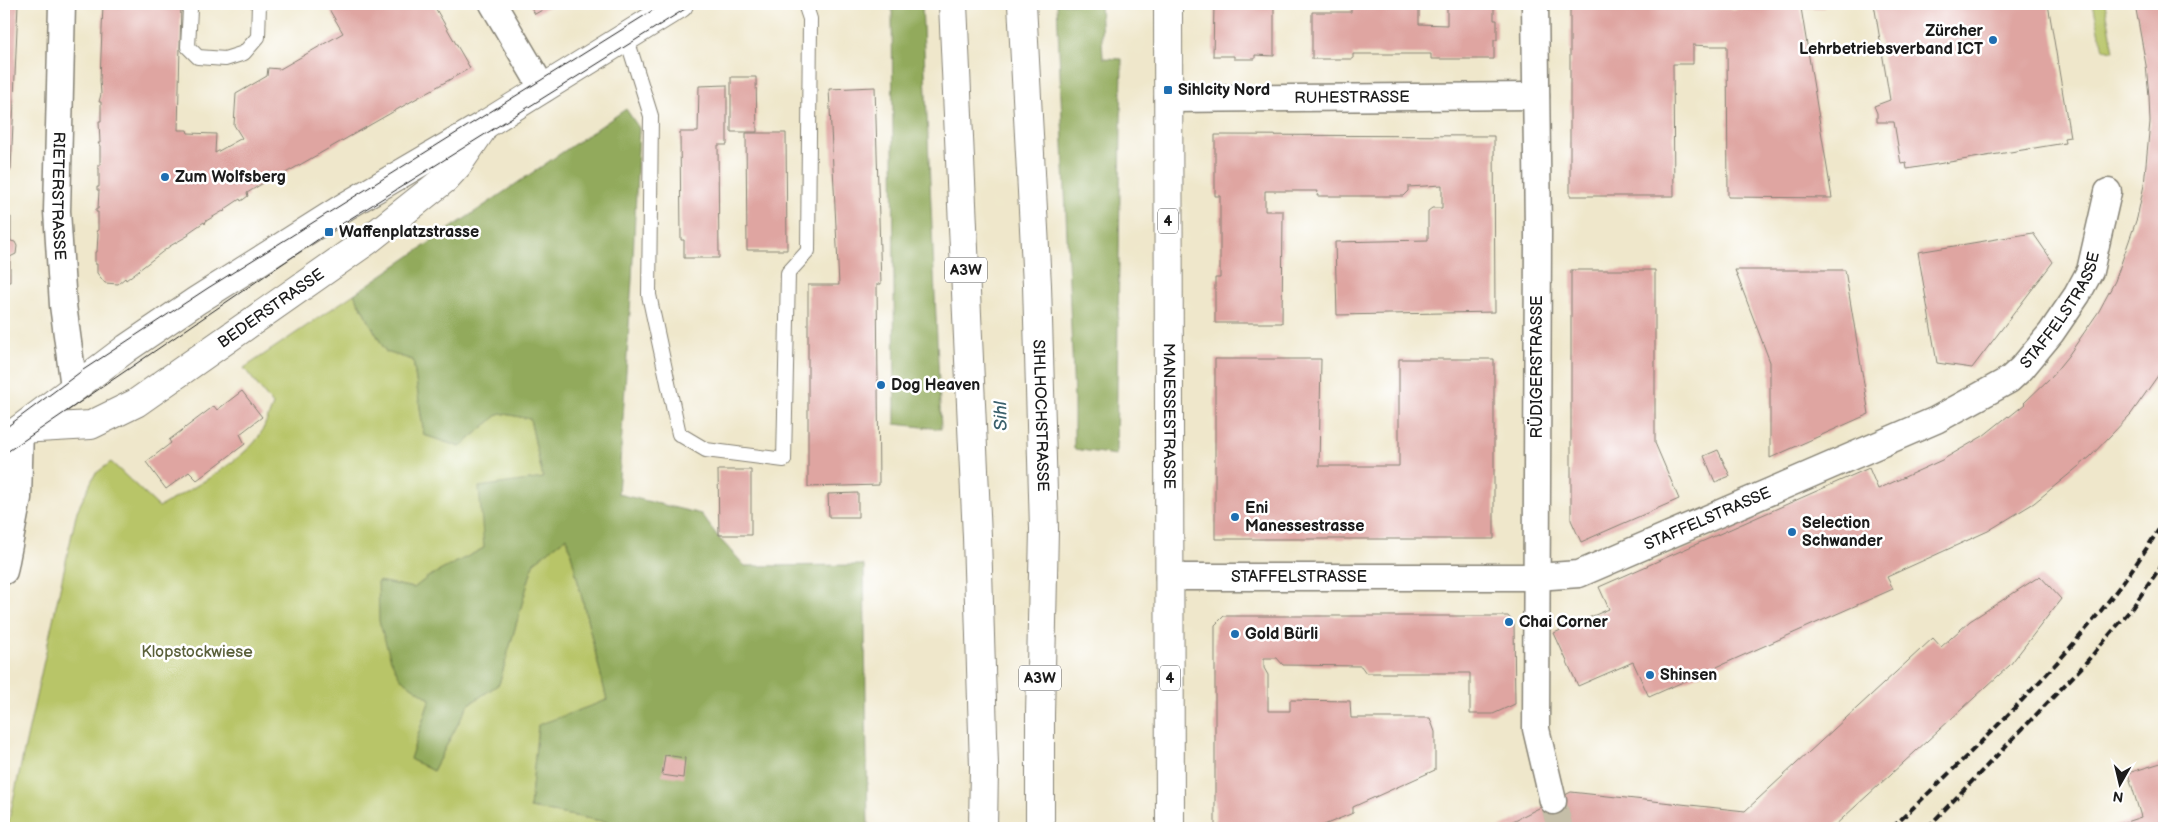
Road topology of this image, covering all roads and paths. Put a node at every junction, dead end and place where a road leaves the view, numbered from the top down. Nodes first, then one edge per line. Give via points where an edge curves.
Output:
1 (62, 4) edge
2 (259, 4) edge
3 (493, 4) edge
4 (679, 4) edge
5 (804, 4) edge
6 (953, 4) edge
7 (1022, 4) edge
8 (1168, 4) edge
9 (1535, 4) edge
10 (190, 9) dead end
11 (626, 36) junction
12 (543, 89) junction
13 (1536, 96) junction
14 (1168, 99) junction
15 (486, 124) junction
16 (2108, 192) dead end
17 (74, 387) junction
18 (12, 435) edge
19 (4, 571) edge
20 (1169, 577) junction
21 (1536, 577) junction
22 (1553, 801) tunnel mouth
23 (983, 828) edge
24 (1040, 828) edge
25 (1170, 828) edge

1 - 17 street, RIETERSTRASSE via 57,211 63,305
2 - 10 lane via 258,37 244,53 225,59 198,57 188,47
3 - 12 street
4 - 11 main road, BEDERSTRASSE
5 - 11 lane via 810,19 808,251 788,273 784,460 706,450 679,434 649,295 651,116
6 - 23 main road, A3W via 977,537
7 - 24 main road, SIHLHOCHSTRASSE / A3W via 1037,294 1044,529
8 - 14 main road, MANESSESTRASSE / 4
9 - 13 street, RÜDIGERSTRASSE
11 - 12 main road, BEDERSTRASSE
12 - 15 main road, BEDERSTRASSE
13 - 14 street, RUHESTRASSE
13 - 21 street, RÜDIGERSTRASSE
14 - 20 main road, MANESSESTRASSE / 4
15 - 17 main road, BEDERSTRASSE via 346,206 196,301
15 - 18 main road, BEDERSTRASSE via 445,179 367,241 136,403 91,425
16 - 21 street, STAFFELSTRASSE via 2090,271 2051,333 2009,380 1936,420 1579,574
17 - 18 main road, BEDERSTRASSE
18 - 19 street via 18,498
20 - 21 street, STAFFELSTRASSE
20 - 25 main road, MANESSESTRASSE / 4
21 - 22 street, RÜDIGERSTRASSE via 1536,730

